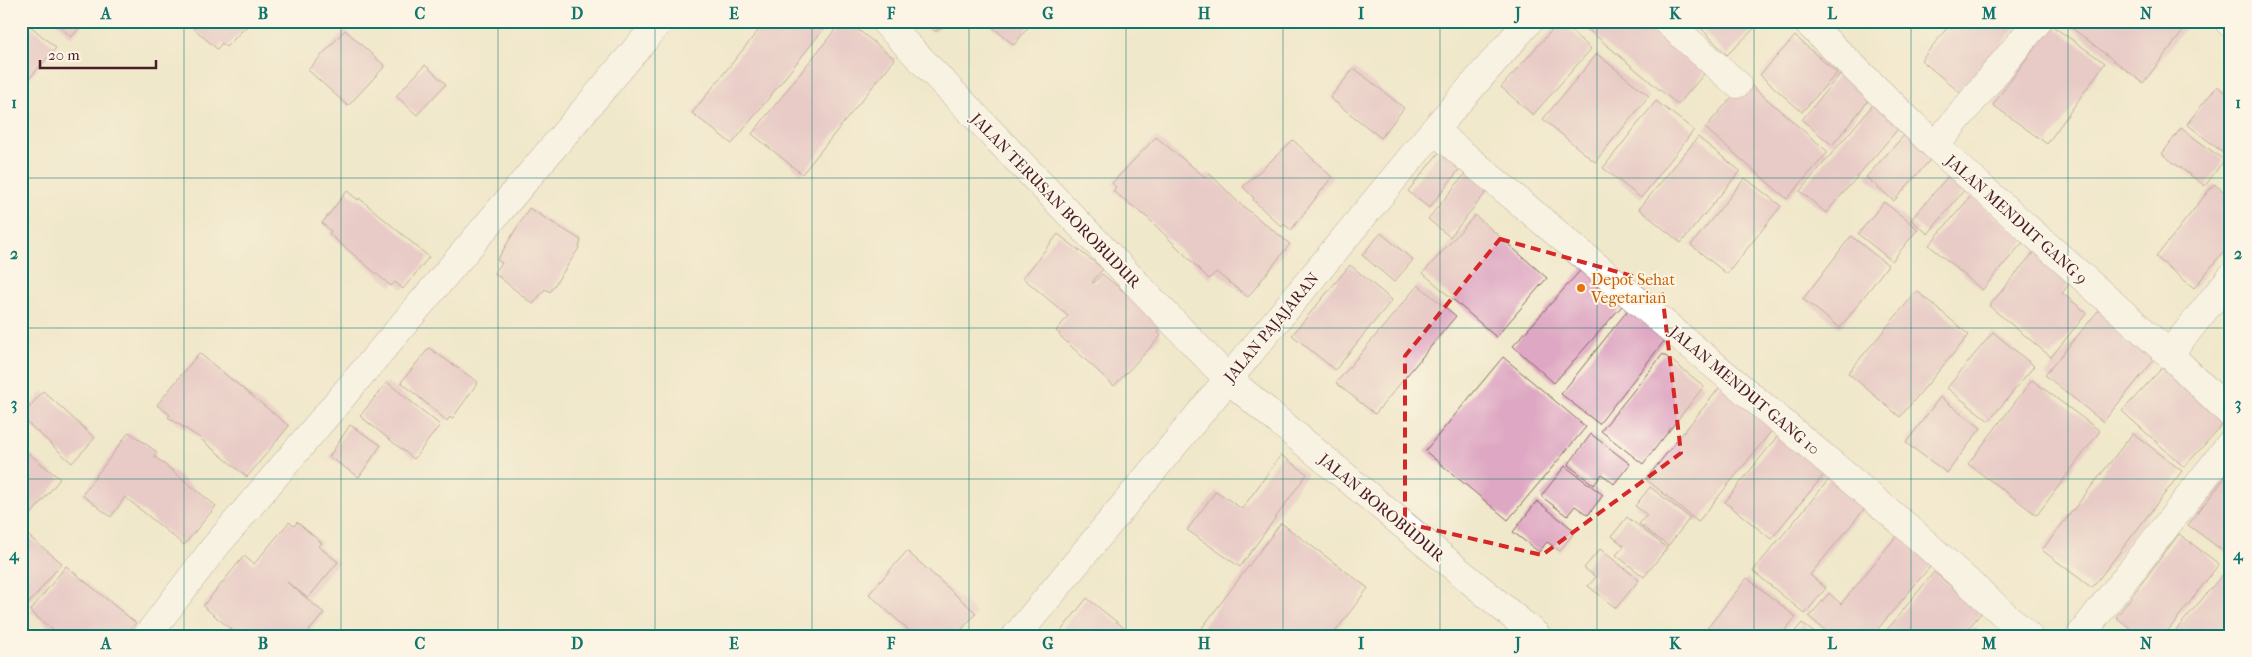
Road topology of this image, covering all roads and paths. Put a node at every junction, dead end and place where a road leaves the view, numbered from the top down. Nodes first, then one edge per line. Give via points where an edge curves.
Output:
1 (660, 21) edge
2 (884, 21) edge
3 (1529, 21) edge
4 (1666, 21) edge
5 (1806, 21) edge
6 (2038, 21) edge
7 (2228, 21) edge
8 (2231, 24) edge
9 (1737, 84) dead end
10 (1434, 130) junction
11 (1936, 146) junction
12 (2231, 277) edge
13 (2169, 354) junction
14 (1228, 378) junction
15 (2231, 414) edge
16 (2231, 443) edge
17 (147, 636) edge
18 (1016, 636) edge
19 (1537, 636) edge
20 (2028, 636) edge
21 (2080, 636) edge

1 - 17 street via 214,548
2 - 14 street, JALAN TERUSAN BOROBUDUR
3 - 10 street, JALAN PAJAJARAN
4 - 9 street
5 - 11 street, JALAN MENDUT GANG 9
6 - 11 street
7 - 8 street
10 - 14 street, JALAN PAJAJARAN
10 - 20 street, JALAN MENDUT GANG 10 via 1907,527
11 - 13 street, JALAN MENDUT GANG 9
12 - 13 street
13 - 15 street, JALAN MENDUT GANG 9
14 - 18 street, JALAN PAJAJARAN
14 - 19 street, JALAN BOROBUDUR
16 - 21 street

